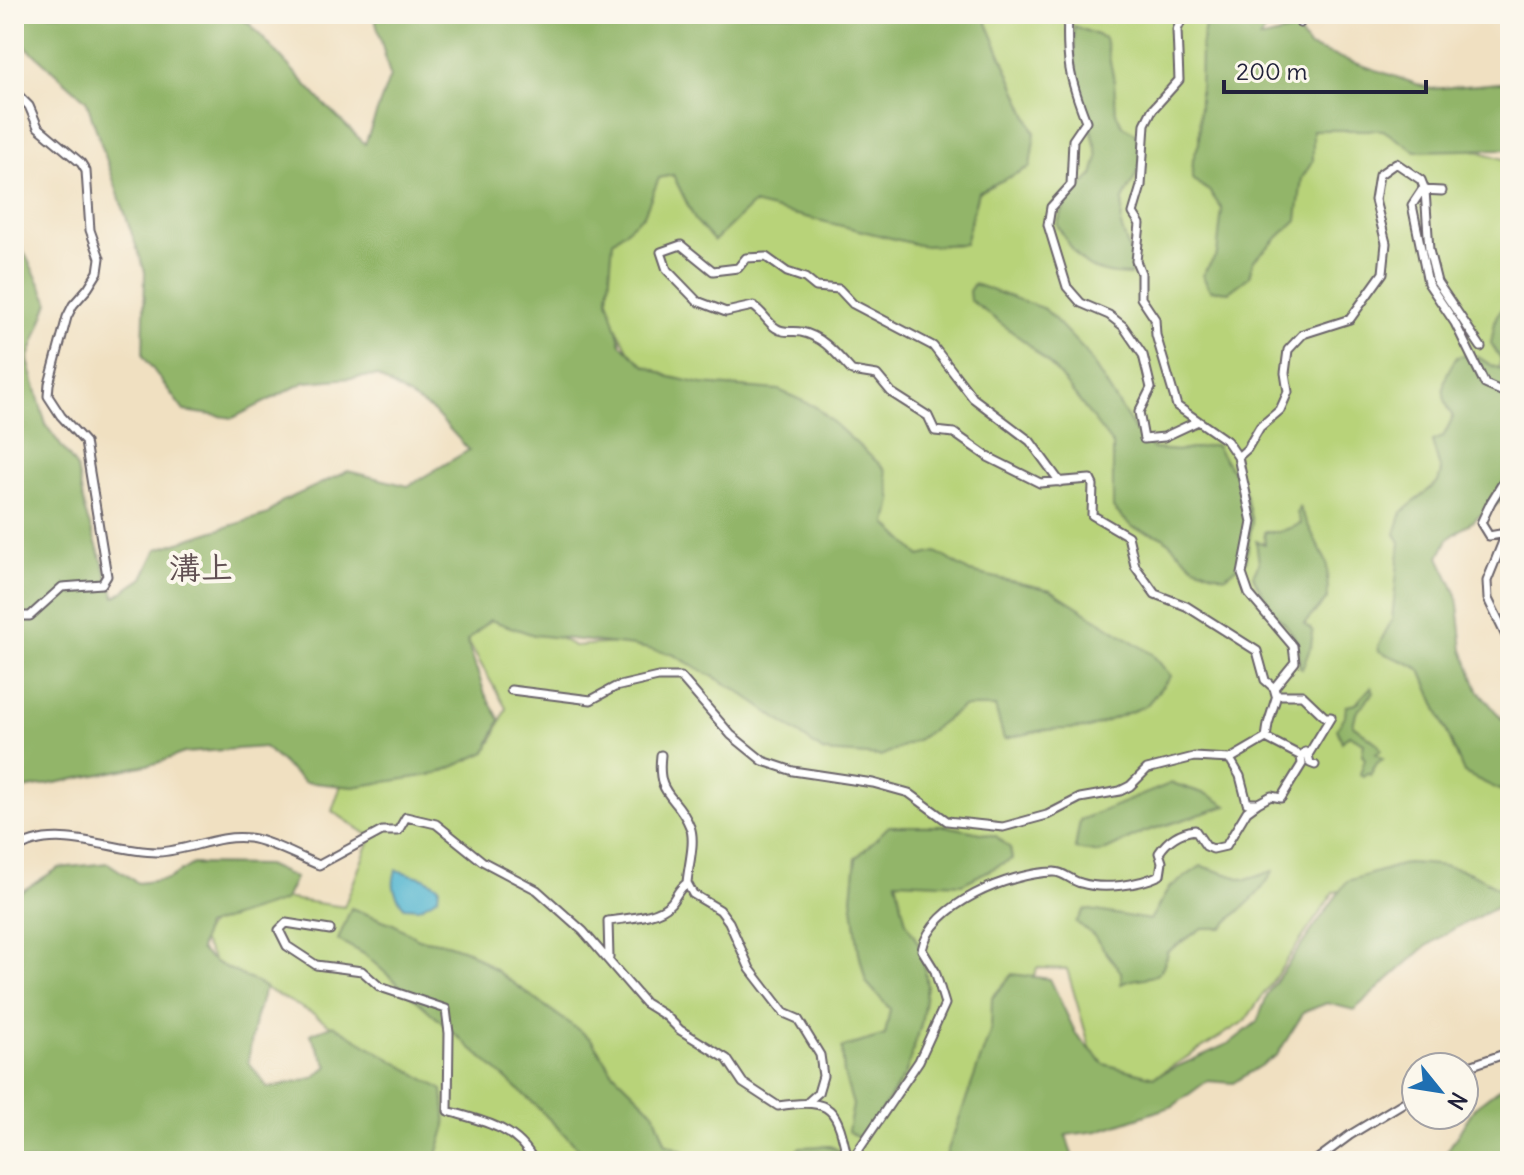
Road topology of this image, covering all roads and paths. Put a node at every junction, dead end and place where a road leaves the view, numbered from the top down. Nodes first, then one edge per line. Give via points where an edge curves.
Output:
1 (1068, 14) edge
2 (1184, 14) edge
3 (1295, 14) edge
4 (1300, 23) dead end
5 (14, 91) edge
6 (1425, 190) junction
7 (1442, 191) dead end
8 (1481, 347) dead end
9 (1510, 395) edge
10 (1198, 421) junction
11 (1510, 440) edge
12 (1238, 457) junction
13 (1060, 482) junction
14 (1510, 524) edge
15 (1506, 533) junction
16 (14, 616) edge
17 (1510, 644) edge
18 (511, 690) dead end
19 (1276, 691) junction
20 (1266, 738) junction
21 (661, 755) dead end
22 (1230, 759) junction
23 (1315, 765) dead end
24 (1258, 803) junction
25 (14, 851) edge
26 (687, 883) junction
27 (330, 930) dead end
28 (609, 960) junction
29 (1510, 1052) edge
30 (1480, 1062) edge
31 (809, 1101) junction
32 (1400, 1105) edge
33 (534, 1161) edge
34 (850, 1161) edge
35 (1315, 1161) edge

1 - 10 street via 1066,57 1086,121 1073,140 1071,185 1051,207 1048,225 1067,287 1081,303 1123,326 1143,355 1151,388 1139,412 1144,439 1164,437
2 - 10 street via 1177,30 1179,80 1145,124 1141,186 1133,213 1140,224 1136,261 1141,298 1155,319 1177,406
3 - 4 street
5 - 16 street via 29,106 38,127 86,171 98,272 67,317 48,396 85,442 107,576 95,586 62,587 30,616
6 - 7 street
6 - 8 street via 1437,282
6 - 9 street via 1412,205 1428,283 1485,384
6 - 12 street via 1421,180 1396,163 1379,175 1375,200 1386,243 1383,273 1350,319 1303,334 1288,350 1288,392 1280,410
10 - 12 street via 1227,441
11 - 15 street via 1509,473 1481,523 1489,536
12 - 19 street via 1252,522 1242,574 1249,594 1293,646 1295,662
13 - 13 street via 1040,483 954,433 935,431 928,416 892,393 877,375 852,371 831,347 803,332 774,328 753,306 726,312 697,301 667,270 661,252 681,245 713,271 738,268 746,258 766,257 816,287 839,289 853,304 933,346 973,398 1030,441
13 - 19 street via 1090,479 1092,515 1128,536 1135,566 1155,594 1186,606 1257,651 1265,680
14 - 15 street
15 - 17 street via 1486,591
18 - 22 street via 591,700 615,687 681,677 731,735 763,761 909,793 947,821 1003,827 1047,815 1080,798 1120,791 1147,769 1194,757
19 - 20 street
19 - 23 street via 1302,695 1331,717 1308,755
20 - 22 street
20 - 24 street via 1303,754 1302,764 1281,798 1271,796
21 - 26 street via 659,776 665,794 692,830
22 - 24 street via 1247,803
24 - 34 street via 1247,811 1226,846 1213,849 1195,830 1181,831 1159,853 1160,875 1150,880 1082,884 1056,871 1013,878 942,915 924,938 922,950 945,1004 919,1061
25 - 28 street via 33,839 160,852 250,838 319,865 382,831 398,831 406,817 436,824 482,861 537,890
26 - 28 street via 658,912 608,921
26 - 31 street via 693,894 720,910 750,969 784,1013 798,1019 820,1055 823,1076
27 - 33 street via 286,923 279,930 287,946 316,965 362,971 380,987 446,1009 448,1111 509,1132
28 - 31 street via 645,1003 727,1059 743,1083 778,1106
29 - 30 street
31 - 34 street via 831,1111 840,1123
32 - 35 street

